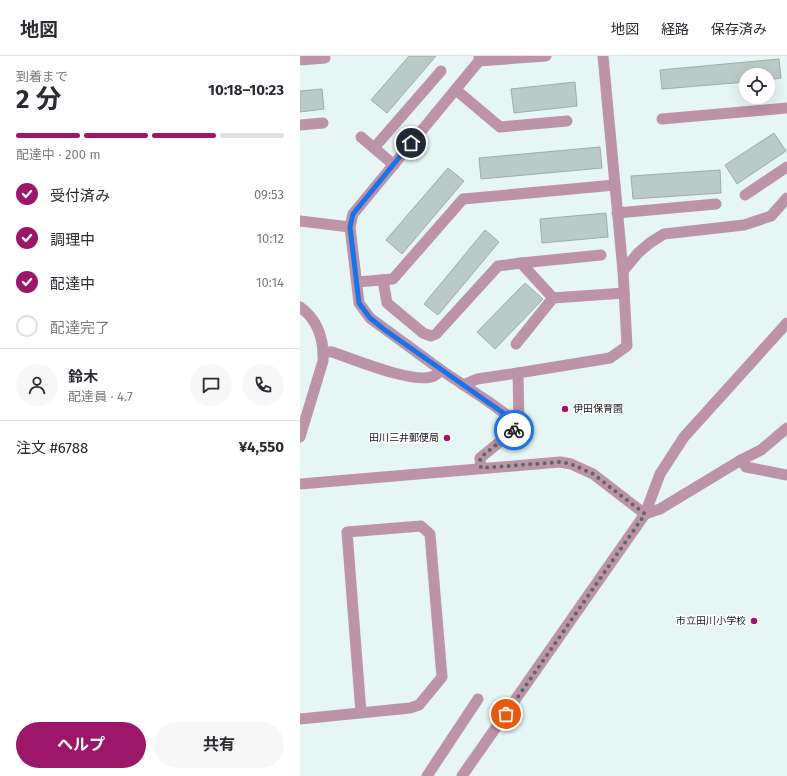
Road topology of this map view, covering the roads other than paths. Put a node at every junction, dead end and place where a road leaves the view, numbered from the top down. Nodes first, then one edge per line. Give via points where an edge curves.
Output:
1 (546, 56) edge
2 (602, 56) edge
3 (325, 58) dead end
4 (479, 59) edge
5 (300, 60) edge
6 (441, 71) dead end
7 (456, 90) junction
8 (787, 108) edge
9 (662, 119) dead end
10 (567, 121) dead end
11 (323, 123) dead end
12 (300, 125) edge
13 (361, 136) dead end
14 (374, 148) junction
15 (394, 165) junction
16 (787, 167) edge
17 (615, 185) junction
18 (745, 195) dead end
19 (787, 198) edge
20 (716, 204) dead end
21 (618, 213) junction
22 (300, 221) edge
23 (350, 227) junction
24 (602, 255) dead end
25 (521, 263) junction
26 (623, 271) junction
27 (383, 280) junction
28 (357, 282) junction
29 (624, 293) junction
30 (553, 298) junction
31 (300, 307) edge
32 (787, 323) edge
33 (516, 344) dead end
34 (323, 352) junction
35 (441, 370) junction
36 (518, 373) junction
37 (463, 385) junction
38 (519, 424) junction
39 (787, 428) edge
40 (300, 437) edge
41 (741, 460) junction
42 (481, 468) junction
43 (787, 476) edge
44 (300, 484) edge
45 (645, 514) junction
46 (478, 699) dead end
47 (361, 713) junction
48 (300, 719) edge
49 (427, 776) edge
50 (462, 776) edge

1 - 4 street
2 - 17 street
3 - 5 street
4 - 7 street
6 - 14 street
7 - 10 street via 500,127
7 - 15 street
8 - 9 street
11 - 12 street
13 - 14 street
14 - 15 street
15 - 23 street via 353,214
16 - 18 street
17 - 21 street
17 - 27 street via 463,199 393,279
19 - 26 street via 771,216 744,225 664,234 638,253
20 - 21 street
21 - 26 street
22 - 23 street
23 - 28 street
24 - 25 street
25 - 27 street via 498,266 436,334 431,336 423,333 387,303
25 - 30 street
26 - 29 street
27 - 28 street
28 - 35 street via 359,303 370,318
29 - 30 street
29 - 36 street via 627,346 610,358
30 - 33 street
31 - 34 street via 312,316
32 - 45 street via 684,437 660,474
34 - 35 street via 332,352 407,377 434,376
34 - 40 street via 323,362
35 - 37 street
36 - 37 street via 477,379
36 - 38 street
37 - 38 street
38 - 42 street via 480,458
39 - 41 street via 760,450
41 - 43 street via 746,467
41 - 45 street via 660,509
42 - 44 street
42 - 45 street via 560,462 571,464 593,474
45 - 50 street
46 - 49 street
47 - 47 street via 419,705 442,677 430,534 421,526 347,532
47 - 48 street

